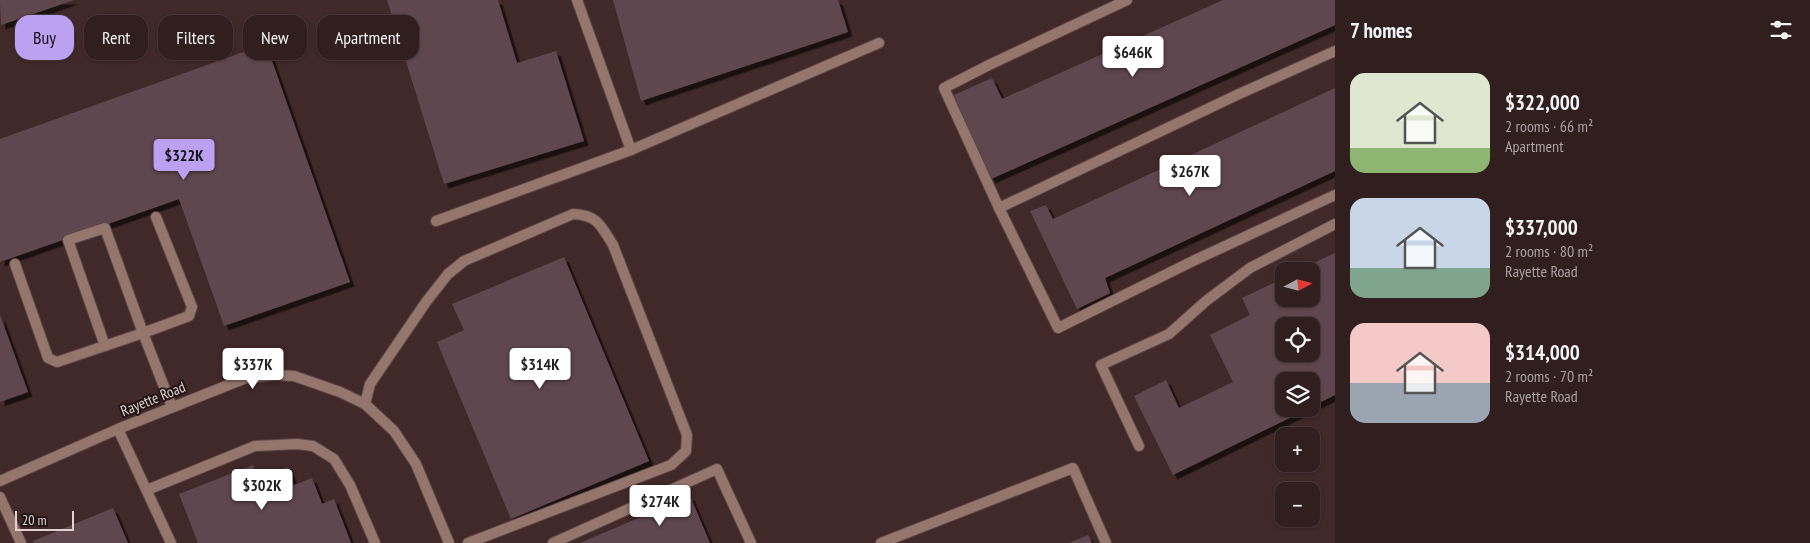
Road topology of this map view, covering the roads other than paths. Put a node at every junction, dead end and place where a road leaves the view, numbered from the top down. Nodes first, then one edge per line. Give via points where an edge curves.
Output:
1 (577, 0) edge
2 (1127, 0) edge
3 (880, 43) dead end
4 (1335, 51) edge
5 (631, 150) junction
6 (1335, 195) edge
7 (999, 208) junction
8 (156, 217) dead end
9 (436, 221) dead end
10 (1335, 224) edge
11 (15, 264) dead end
12 (143, 333) junction
13 (105, 346) junction
14 (365, 404) junction
15 (172, 406) junction
16 (118, 429) junction
17 (1139, 446) dead end
18 (0, 481) edge
19 (147, 490) junction
20 (0, 497) edge
21 (21, 543) edge
22 (171, 543) edge
23 (375, 543) edge
24 (449, 543) edge
25 (468, 543) edge
26 (553, 543) edge
27 (751, 543) edge
28 (881, 543) edge
29 (1106, 543) edge

1 - 5 street
2 - 7 street via 944,88
3 - 5 street
4 - 7 street
5 - 9 street
6 - 7 street via 1058,328
8 - 12 street via 192,307 189,316
10 - 17 street via 1250,268 1169,334 1101,365
11 - 13 street via 48,358 57,362
12 - 13 street
12 - 13 street via 105,228 68,240
12 - 15 street
14 - 15 street, Rayette Road via 315,382 276,375 246,378
14 - 24 street, Rayette Road via 394,431 416,464
14 - 25 street via 370,384 421,310 448,274 464,261 573,214 586,215 600,224 613,245 687,435 686,451 671,466
15 - 16 street, Rayette Road
16 - 18 street, Rayette Road
16 - 19 street
19 - 22 street
19 - 23 street via 255,446 312,446 334,459 350,485
20 - 21 street
26 - 27 street via 717,469
28 - 29 street via 1073,468

